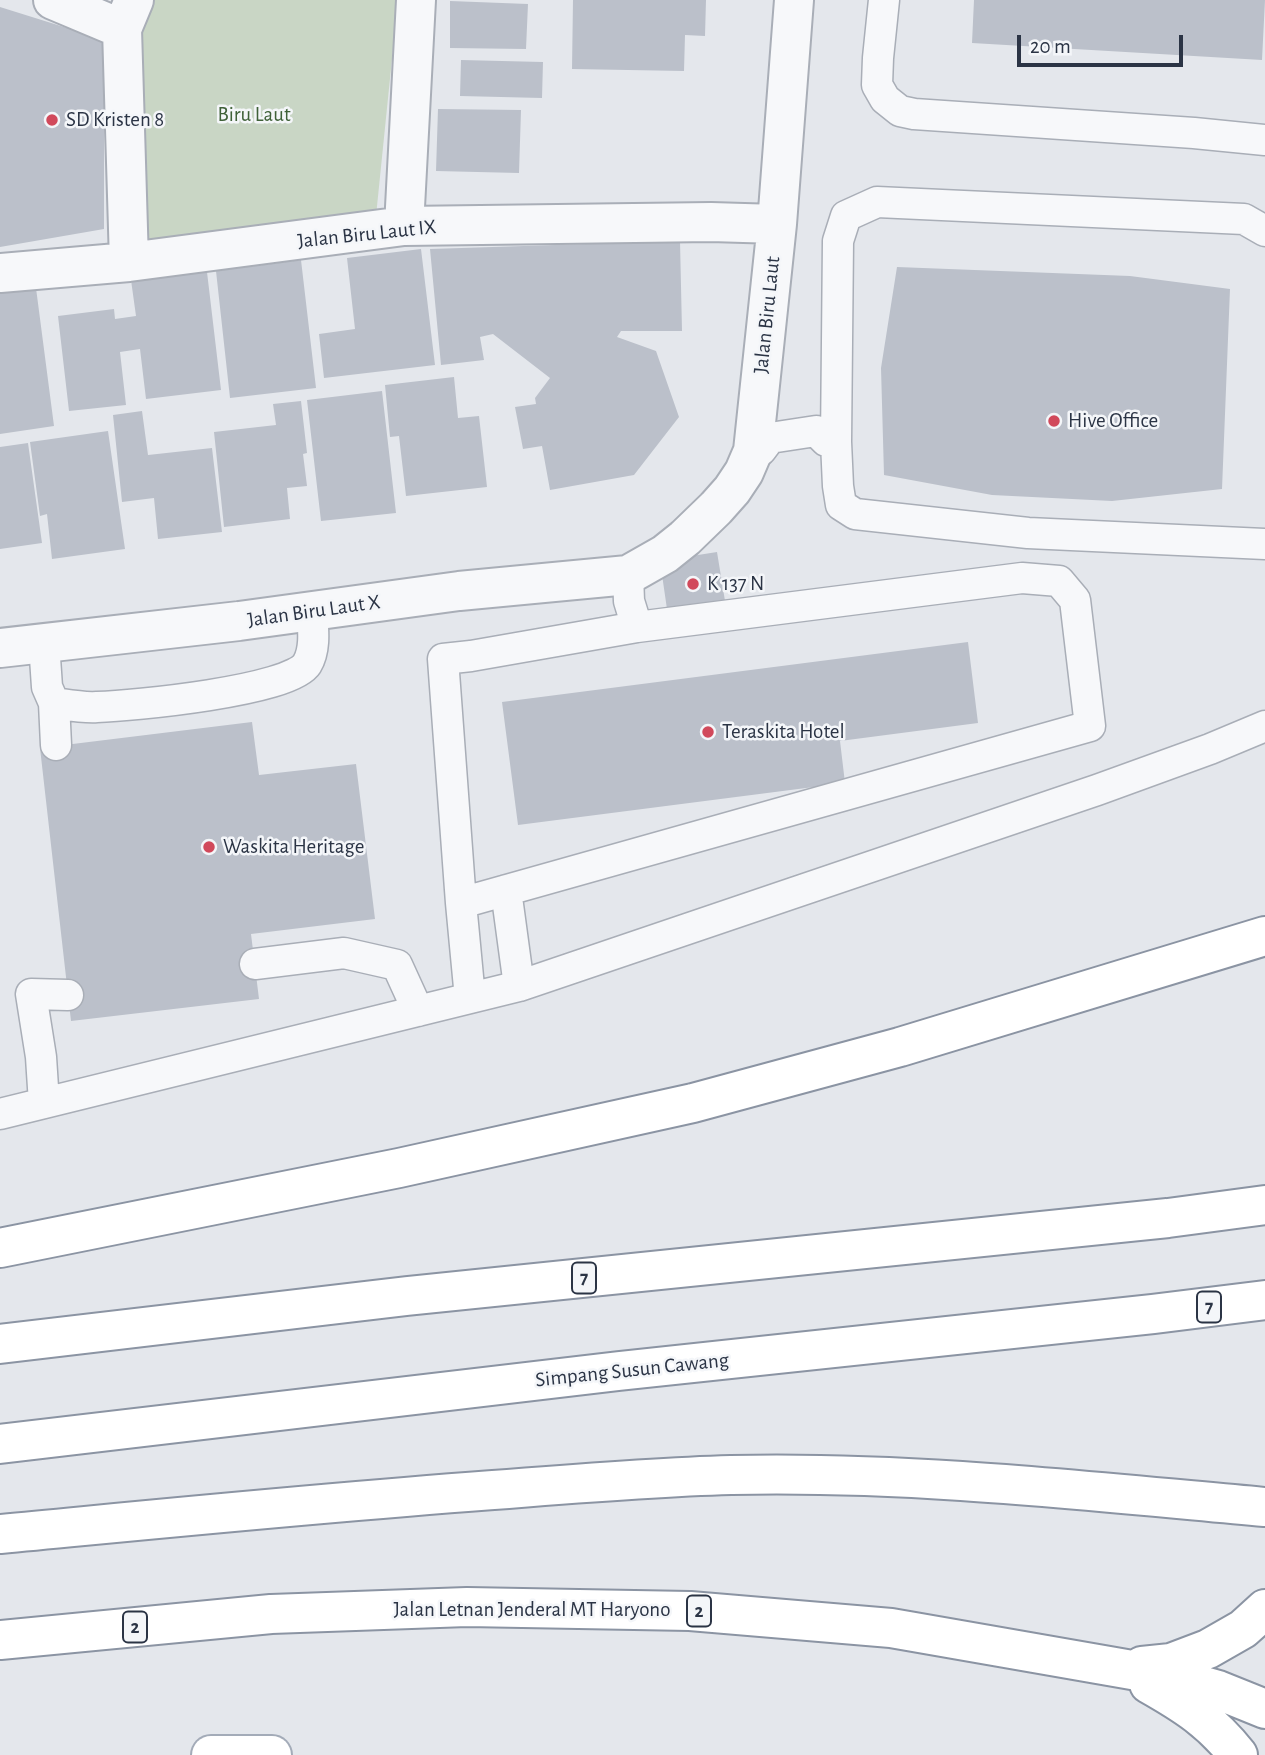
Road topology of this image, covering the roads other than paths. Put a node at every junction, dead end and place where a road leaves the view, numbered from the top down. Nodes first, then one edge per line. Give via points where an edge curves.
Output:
1 (54, 0) edge
2 (416, 0) edge
3 (794, 0) edge
4 (884, 0) edge
5 (128, 14) edge
6 (1265, 140) edge
7 (777, 224) junction
8 (404, 226) junction
9 (1265, 231) edge
10 (129, 262) junction
11 (0, 274) edge
12 (831, 441) junction
13 (757, 451) junction
14 (1265, 544) edge
15 (628, 575) junction
16 (312, 611) junction
17 (637, 627) junction
18 (44, 643) junction
19 (0, 648) edge
20 (54, 703) junction
21 (1265, 726) edge
22 (56, 745) dead end
23 (506, 890) junction
24 (461, 903) junction
25 (1263, 937) edge
26 (255, 964) dead end
27 (519, 986) junction
28 (68, 995) dead end
29 (470, 998) junction
30 (418, 1011) junction
31 (44, 1103) junction
32 (0, 1114) edge
33 (1265, 1205) edge
34 (0, 1248) edge
35 (1265, 1300) edge
36 (0, 1345) edge
37 (0, 1444) edge
38 (1265, 1507) edge
39 (0, 1535) edge
40 (1265, 1609) edge
41 (0, 1640) edge
42 (1123, 1668) junction
43 (1265, 1709) edge
44 (211, 1755) edge
45 (272, 1755) edge
46 (1238, 1755) edge

1 - 5 street
2 - 8 street
3 - 7 street, Jalan Biru Laut
4 - 6 lane via 877,85 900,111
5 - 10 street
7 - 8 street, Jalan Biru Laut IX
7 - 13 street, Jalan Biru Laut
8 - 10 street, Jalan Biru Laut IX
9 - 12 lane via 1244,219 877,202 846,216 838,241
10 - 11 street, Jalan Biru Laut IX
12 - 13 lane via 816,431 770,438
12 - 14 lane via 841,505 855,514 1028,533
13 - 15 street, Jalan Biru Laut via 732,490 685,538
15 - 16 street, Jalan Biru Laut X
15 - 17 lane
16 - 18 street, Jalan Biru Laut X
16 - 20 lane via 314,641 307,665 295,675 209,696 96,707
17 - 23 lane via 1021,578 1059,581 1075,600 1090,726
17 - 24 lane via 443,659
18 - 19 street, Jalan Biru Laut X
18 - 20 lane via 47,687
20 - 22 lane
21 - 27 lane via 1110,786
23 - 24 lane
23 - 27 lane
24 - 29 lane
25 - 34 main road via 900,1047 693,1103
26 - 30 lane via 344,953 397,965
27 - 29 lane
28 - 31 lane via 31,994
29 - 30 lane
30 - 31 lane
31 - 32 lane
33 - 36 main road, 7 via 407,1296
35 - 37 main road, Simpang Susun Cawang / 7
38 - 39 main road via 881,1476 730,1475 393,1497
40 - 42 main road via 1243,1629 1208,1649 1171,1662
41 - 42 main road, Jalan Letnan Jenderal MT Haryono / 2 via 271,1614 467,1606 690,1611 891,1628
42 - 43 main road, Jalan Letnan Jenderal MT Haryono / 2 via 1188,1681
42 - 46 main road via 1204,1718
44 - 45 main road

